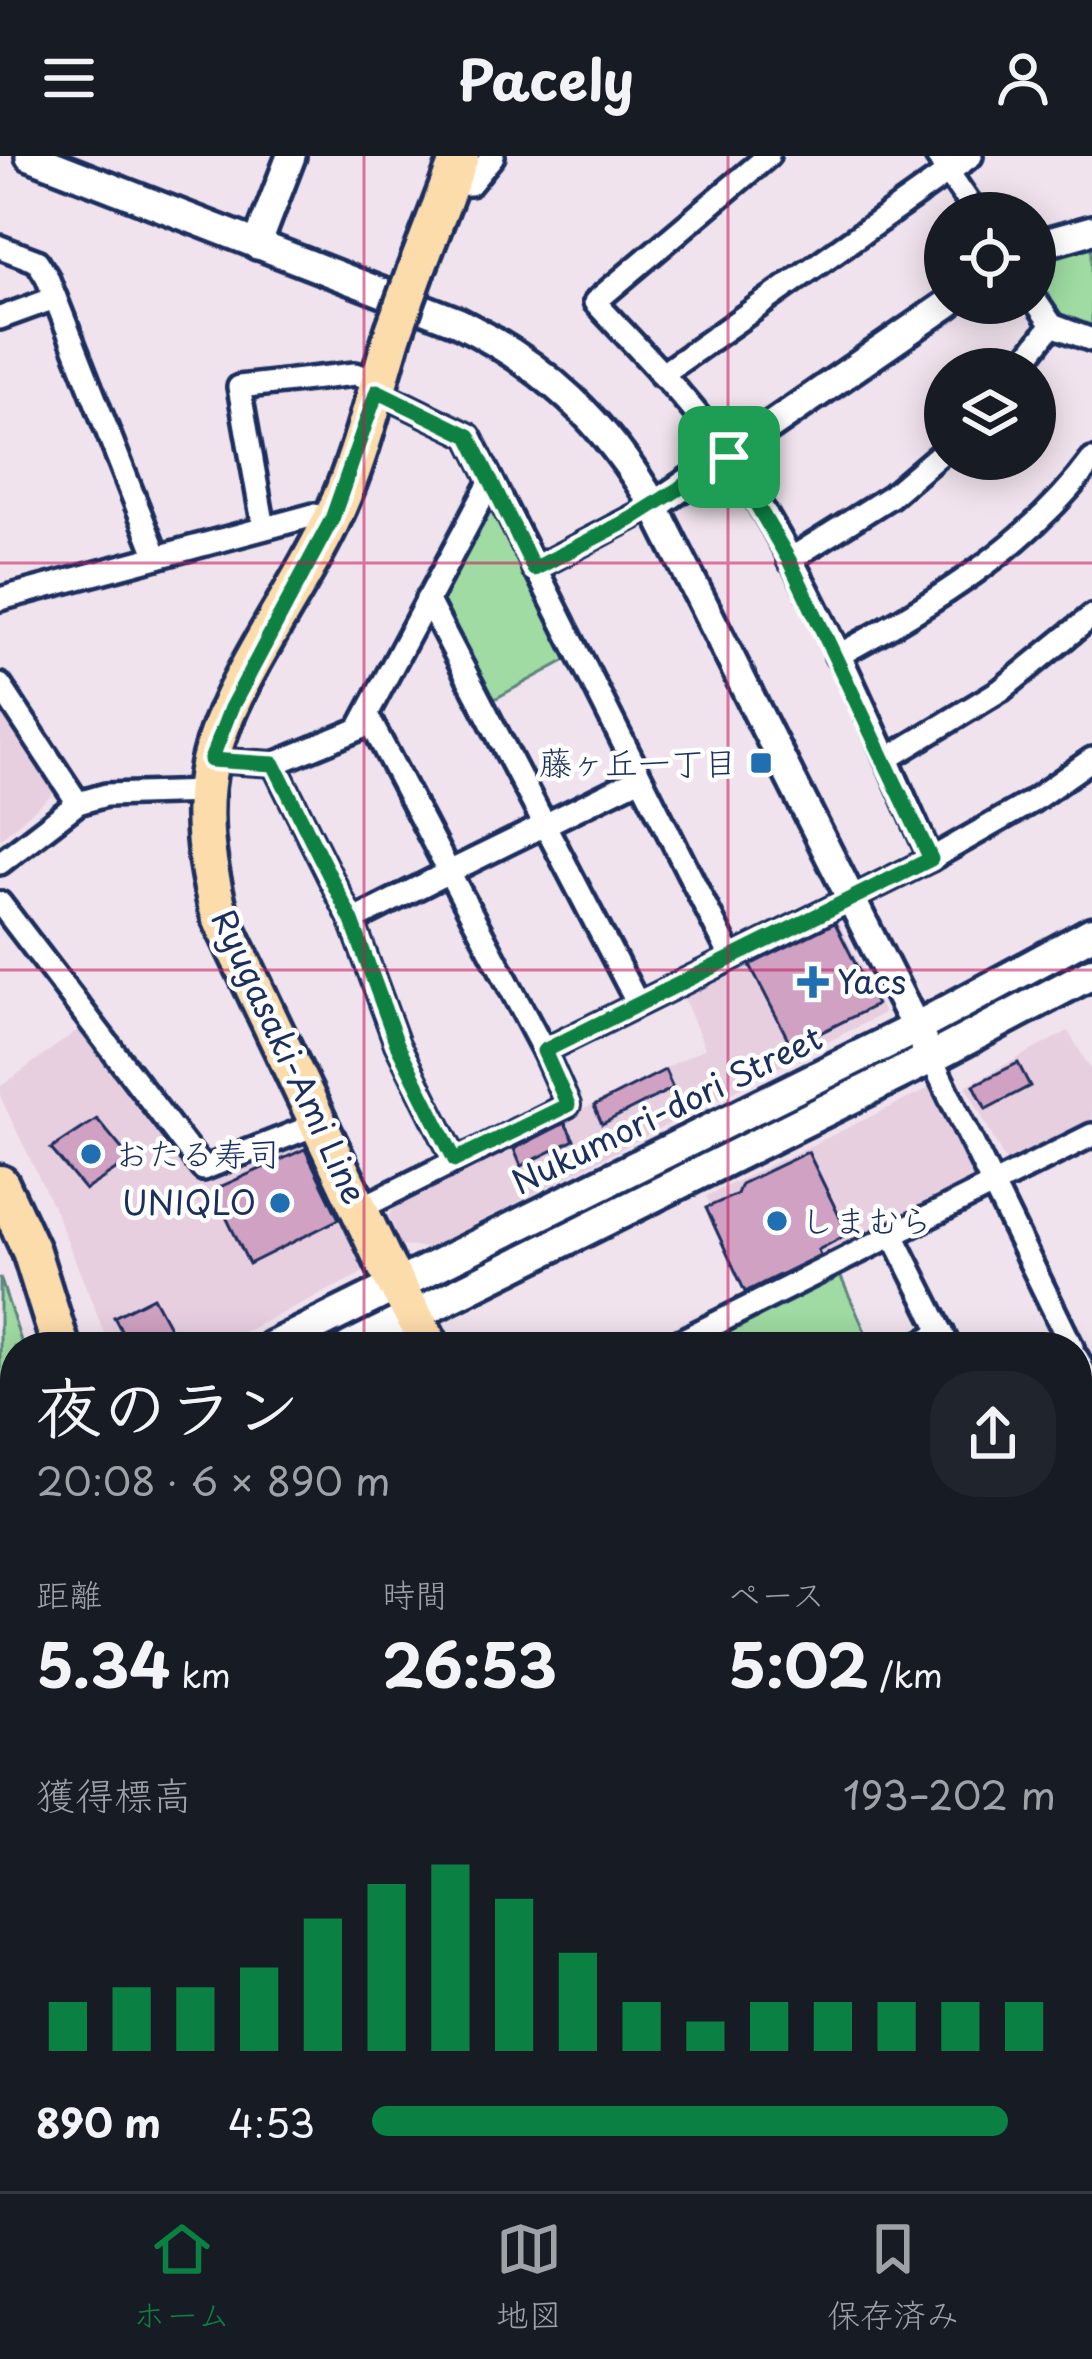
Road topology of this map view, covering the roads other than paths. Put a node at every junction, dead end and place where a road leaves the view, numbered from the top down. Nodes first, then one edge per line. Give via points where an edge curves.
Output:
1 (30, 156) edge
2 (291, 156) edge
3 (493, 156) edge
4 (768, 156) edge
5 (971, 156) edge
6 (942, 164) edge
7 (454, 171) edge
8 (961, 192) edge
9 (1092, 230) edge
10 (1056, 238) edge
11 (257, 244) junction
12 (0, 247) edge
13 (55, 298) junction
14 (0, 318) edge
15 (924, 321) edge
16 (1052, 325) joint
17 (1092, 340) edge
18 (1034, 348) edge
19 (661, 375) junction
20 (379, 386) junction
21 (729, 457) junction
22 (1092, 460) edge
23 (924, 468) edge
24 (491, 481) junction
25 (654, 506) junction
26 (332, 519) junction
27 (264, 528) junction
28 (157, 557) junction
29 (789, 560) junction
30 (534, 569) junction
31 (0, 599) edge
32 (428, 599) junction
33 (1092, 616) edge
34 (837, 656) junction
35 (0, 685) edge
36 (367, 715) junction
37 (886, 759) junction
38 (1092, 759) edge
39 (274, 764) junction
40 (208, 776) junction
41 (640, 778) junction
42 (79, 803) junction
43 (542, 824) junction
44 (931, 859) junction
45 (0, 863) edge
46 (449, 872) junction
47 (850, 898) junction
48 (0, 903) edge
49 (352, 921) junction
50 (1092, 933) edge
51 (731, 957) junction
52 (1092, 973) edge
53 (638, 1004) junction
54 (916, 1028) junction
55 (544, 1051) junction
56 (931, 1058) junction
57 (318, 1124) junction
58 (1092, 1135) edge
59 (455, 1160) junction
60 (0, 1184) edge
61 (992, 1184) junction
62 (359, 1209) junction
63 (894, 1237) junction
64 (414, 1316) edge
65 (57, 1332) edge
66 (341, 1332) edge
67 (381, 1332) edge
68 (706, 1332) edge
69 (942, 1332) edge
70 (1065, 1332) edge

1 - 11 street
2 - 11 street
3 - 7 street via 470,184
4 - 19 street via 596,302
5 - 6 street
6 - 8 street
6 - 19 street
7 - 20 main road, Ryugasaki-Ami Line, bridge
9 - 10 street
11 - 25 street via 506,348 579,403
12 - 13 street via 37,261
13 - 14 street
13 - 28 street
15 - 21 street
16 - 17 street
16 - 18 street
19 - 21 street
20 - 24 street via 469,436
20 - 26 main road, Ryugasaki-Ami Line
20 - 27 street via 355,374 239,387
21 - 25 street
21 - 29 street
22 - 34 street via 1001,550 920,611
23 - 29 street
24 - 30 street
24 - 32 street
25 - 30 street
25 - 47 street
26 - 27 street via 314,515
26 - 40 main road, Ryugasaki-Ami Line via 231,708
27 - 28 street
28 - 31 street
29 - 34 street
30 - 41 street
32 - 36 street
32 - 43 street
33 - 37 street via 1001,691
34 - 37 street
35 - 42 street
36 - 39 street via 359,729
36 - 46 street
37 - 44 street
38 - 44 street
39 - 40 street
39 - 49 street
40 - 42 street
40 - 57 main road, Ryugasaki-Ami Line via 206,857 220,916
41 - 43 street
41 - 51 street
42 - 45 street
43 - 46 street
43 - 53 street
44 - 47 street
46 - 49 street
46 - 55 street
47 - 51 street
47 - 54 street
48 - 57 street via 203,1169
49 - 59 street via 397,1044
50 - 54 main road, Nukumori-dori Street
51 - 53 street
52 - 56 main road, Nukumori-dori Street
53 - 55 street
54 - 56 street
54 - 64 main road, Nukumori-dori Street
55 - 59 street via 568,1105
56 - 61 street
56 - 64 main road, Nukumori-dori Street
57 - 62 main road, Ryugasaki-Ami Line
58 - 61 street
59 - 62 street
60 - 65 main road via 32,1250
61 - 63 street
61 - 70 street
62 - 64 main road, Ryugasaki-Ami Line
63 - 68 street
63 - 69 street
64 - 66 main road, Nukumori-dori Street
64 - 67 main road, Nukumori-dori Street

